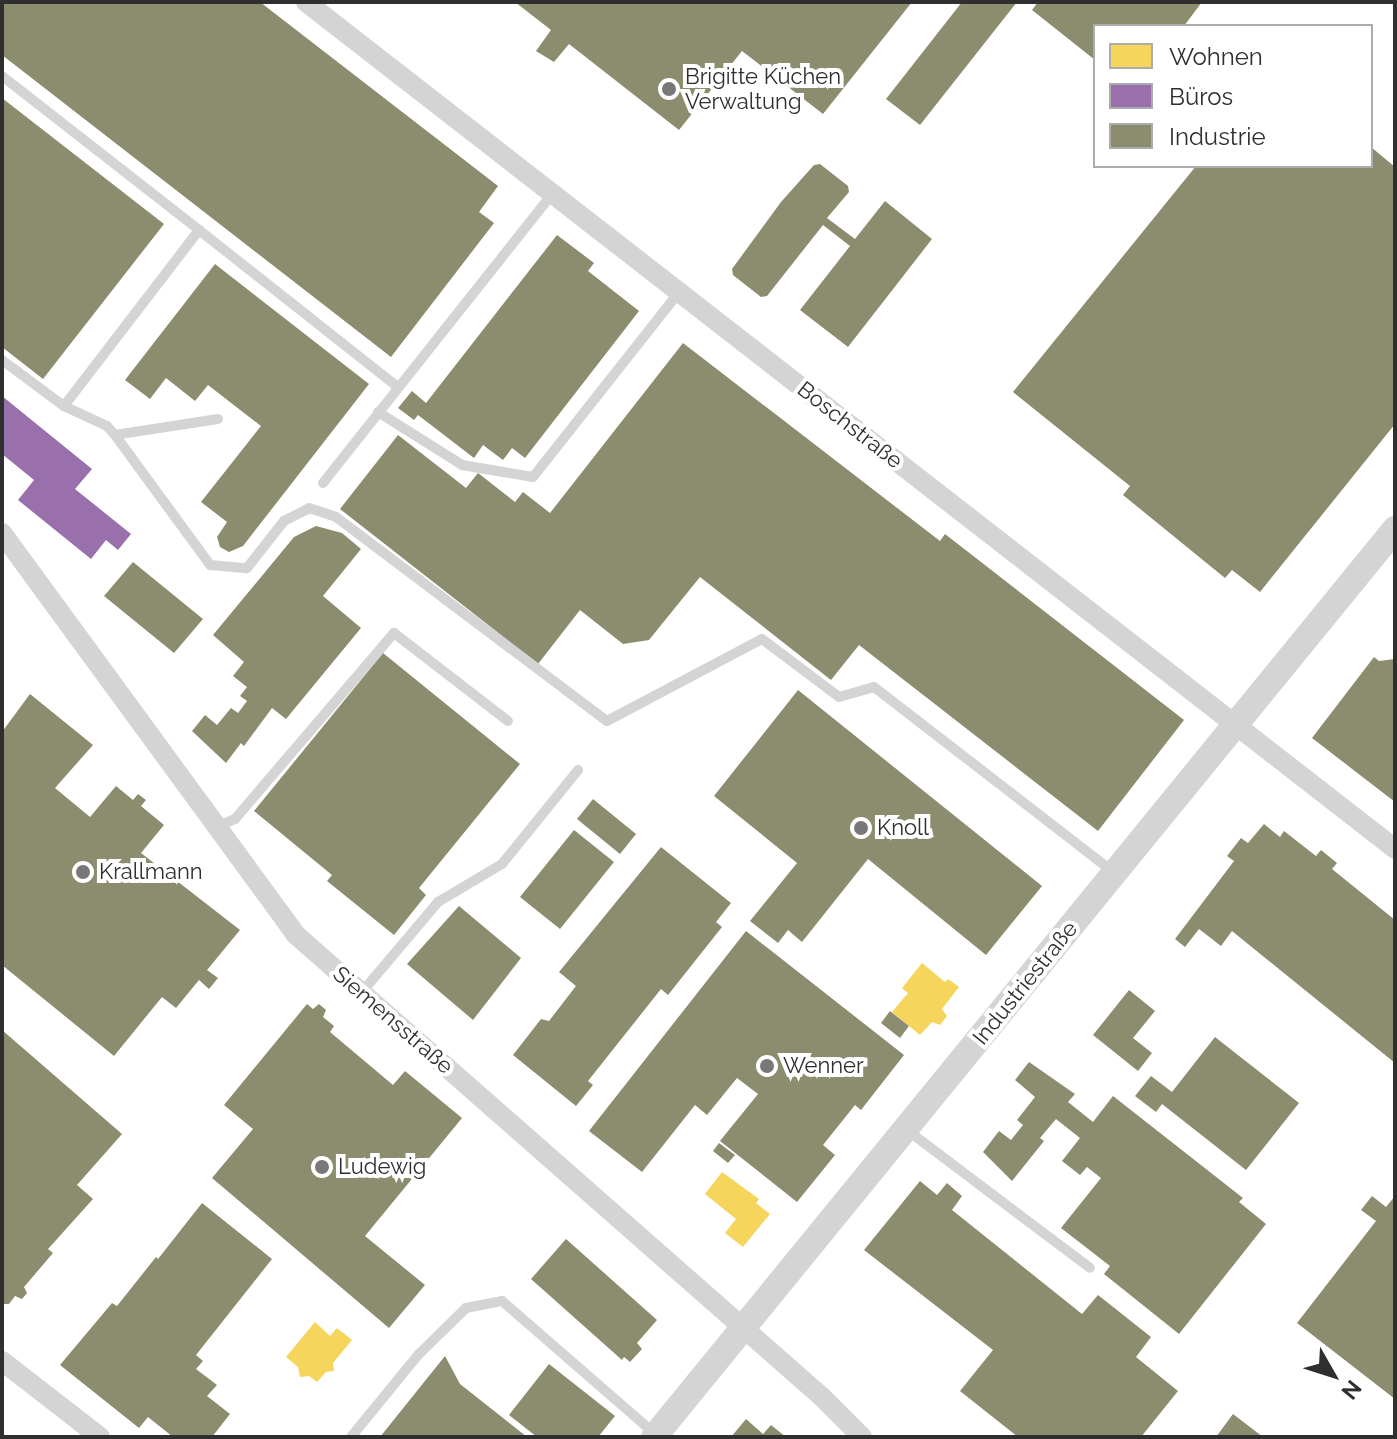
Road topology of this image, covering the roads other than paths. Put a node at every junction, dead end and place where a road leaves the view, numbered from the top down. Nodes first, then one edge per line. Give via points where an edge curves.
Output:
1 (306, 2) edge
2 (2, 76) edge
3 (552, 194) junction
4 (199, 230) junction
5 (679, 292) junction
6 (2, 360) edge
7 (398, 387) junction
8 (64, 406) junction
9 (378, 412) junction
10 (218, 419) dead end
11 (115, 435) junction
12 (323, 483) dead end
13 (1395, 529) edge
14 (2, 533) edge
15 (8, 554) edge
16 (508, 721) dead end
17 (1236, 725) junction
18 (578, 770) dead end
19 (216, 827) junction
20 (1395, 849) edge
21 (1115, 873) junction
22 (362, 992) junction
23 (905, 1129) junction
24 (1090, 1268) dead end
25 (743, 1328) junction
26 (2, 1361) edge
27 (655, 1436) edge
28 (100, 1437) edge
29 (351, 1437) edge
30 (862, 1437) edge

1 - 3 street, Boschstraße
2 - 4 lane
3 - 5 street, Boschstraße
3 - 7 lane
4 - 7 lane
4 - 8 lane
5 - 9 lane via 533,477 462,465
5 - 17 street, Boschstraße
6 - 8 lane
7 - 9 lane
8 - 11 lane
9 - 12 lane
10 - 11 lane
11 - 21 lane via 210,565 247,568 284,521 309,508 336,517 607,721 762,639 839,697 874,687
13 - 17 street, Industriestraße
14 - 15 street, Siemensstraße
15 - 19 street, Siemensstraße
16 - 19 lane via 394,633 235,819
17 - 20 street, Boschstraße
17 - 21 street, Industriestraße
18 - 22 lane via 502,864 438,902
19 - 22 street, Siemensstraße via 295,934
21 - 23 street, Industriestraße
22 - 25 street, Siemensstraße
23 - 24 lane
23 - 25 street, Industriestraße
25 - 27 street, Industriestraße
25 - 30 street, Siemensstraße
26 - 28 street
27 - 29 lane via 502,1301 466,1308 419,1354

